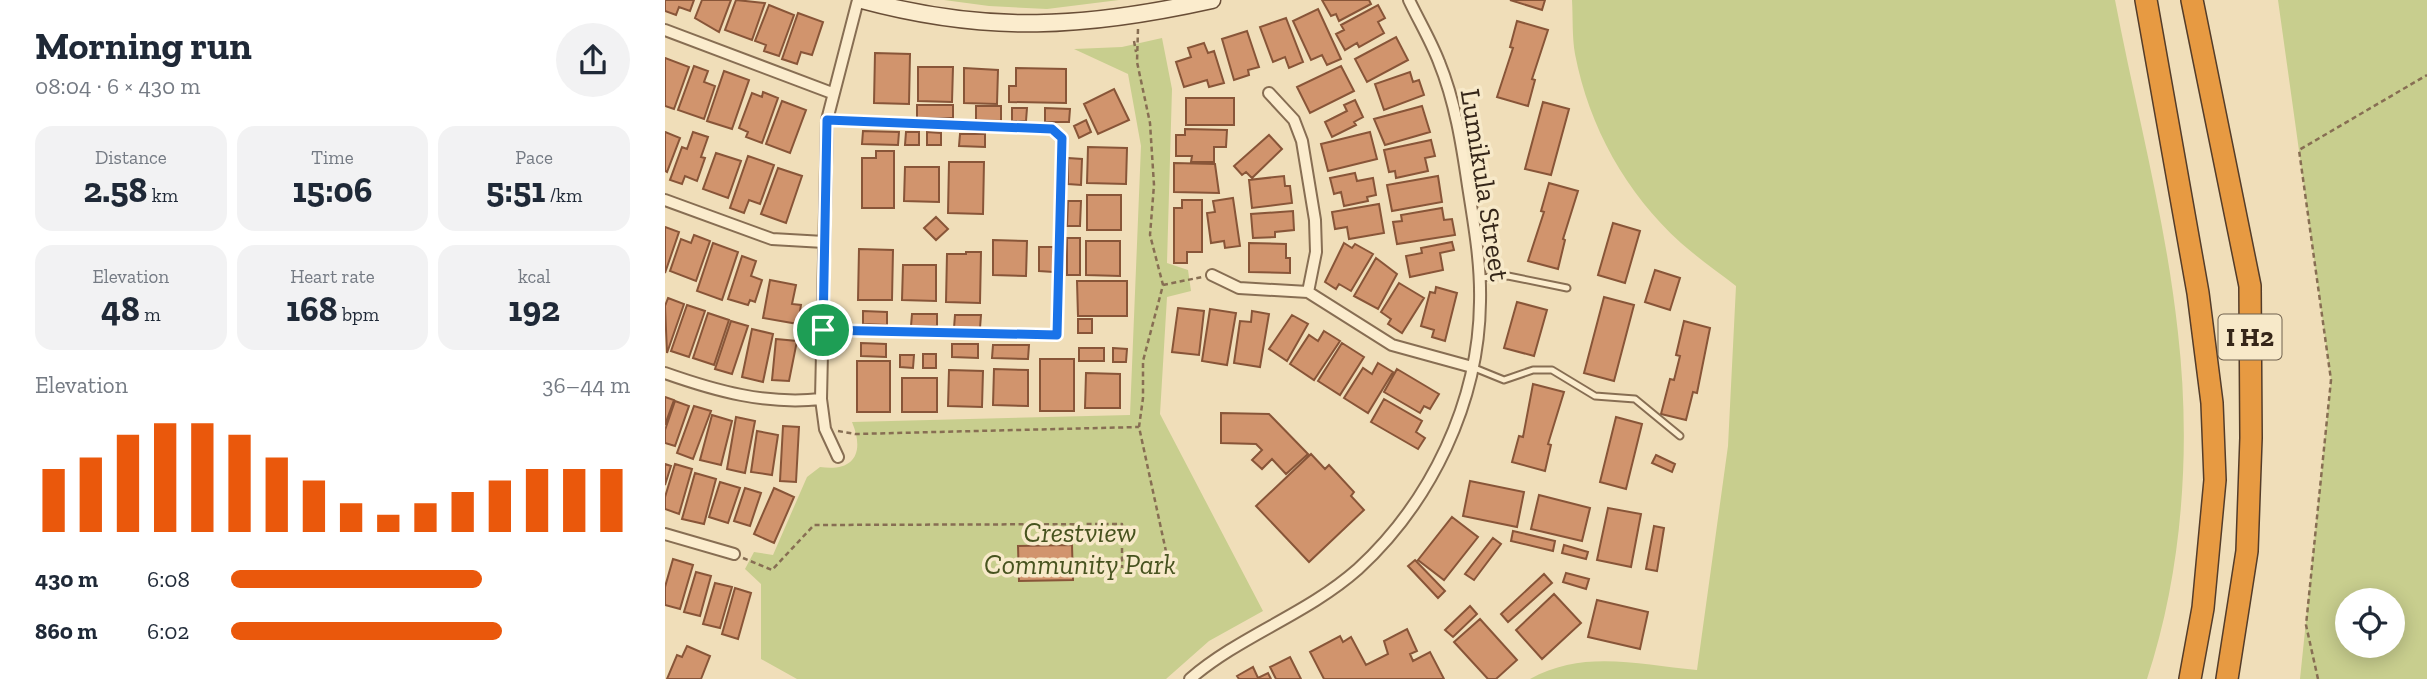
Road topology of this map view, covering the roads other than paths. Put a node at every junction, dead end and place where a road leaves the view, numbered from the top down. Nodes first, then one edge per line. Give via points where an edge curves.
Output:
1 (860, 0) edge
2 (1212, 0) edge
3 (1409, 0) edge
4 (2146, 0) edge
5 (2192, 0) edge
6 (665, 30) edge
7 (832, 93) junction
8 (1269, 93) dead end
9 (827, 120) junction
10 (665, 200) edge
11 (824, 242) junction
12 (1212, 275) road end
13 (1480, 278) junction
14 (1567, 288) dead end
15 (1308, 292) junction
16 (823, 330) junction
17 (1472, 366) junction
18 (665, 373) edge
19 (821, 400) junction
20 (1680, 436) dead end
21 (838, 457) dead end
22 (665, 534) edge
23 (734, 554) road end
24 (1190, 679) edge
25 (2190, 679) edge
26 (2227, 679) edge

1 - 2 street via 931,15 1022,24 1094,22
1 - 7 street
3 - 13 street, Lumikula Street via 1449,91 1467,177
4 - 25 highway, I H2 via 2198,293 2212,403 2215,480 2203,608
5 - 26 highway, I H2 via 2250,286 2247,551
6 - 7 street
7 - 9 street
8 - 15 street via 1294,120 1302,142 1315,220 1316,252
9 - 11 street
9 - 16 lane via 1052,129 1062,138 1061,204 1057,335
10 - 11 street via 772,239
11 - 16 street
12 - 15 street via 1239,288
13 - 14 lane via 1509,276
13 - 17 street, Lumikula Street via 1479,330
15 - 17 street via 1391,345
16 - 19 street
17 - 20 lane via 1504,380 1533,370 1552,370 1595,396 1635,400
17 - 24 street, Lumikula Street via 1455,427 1433,477 1388,539 1312,605 1233,648
18 - 19 street via 756,399
19 - 21 street via 825,429
22 - 23 street

